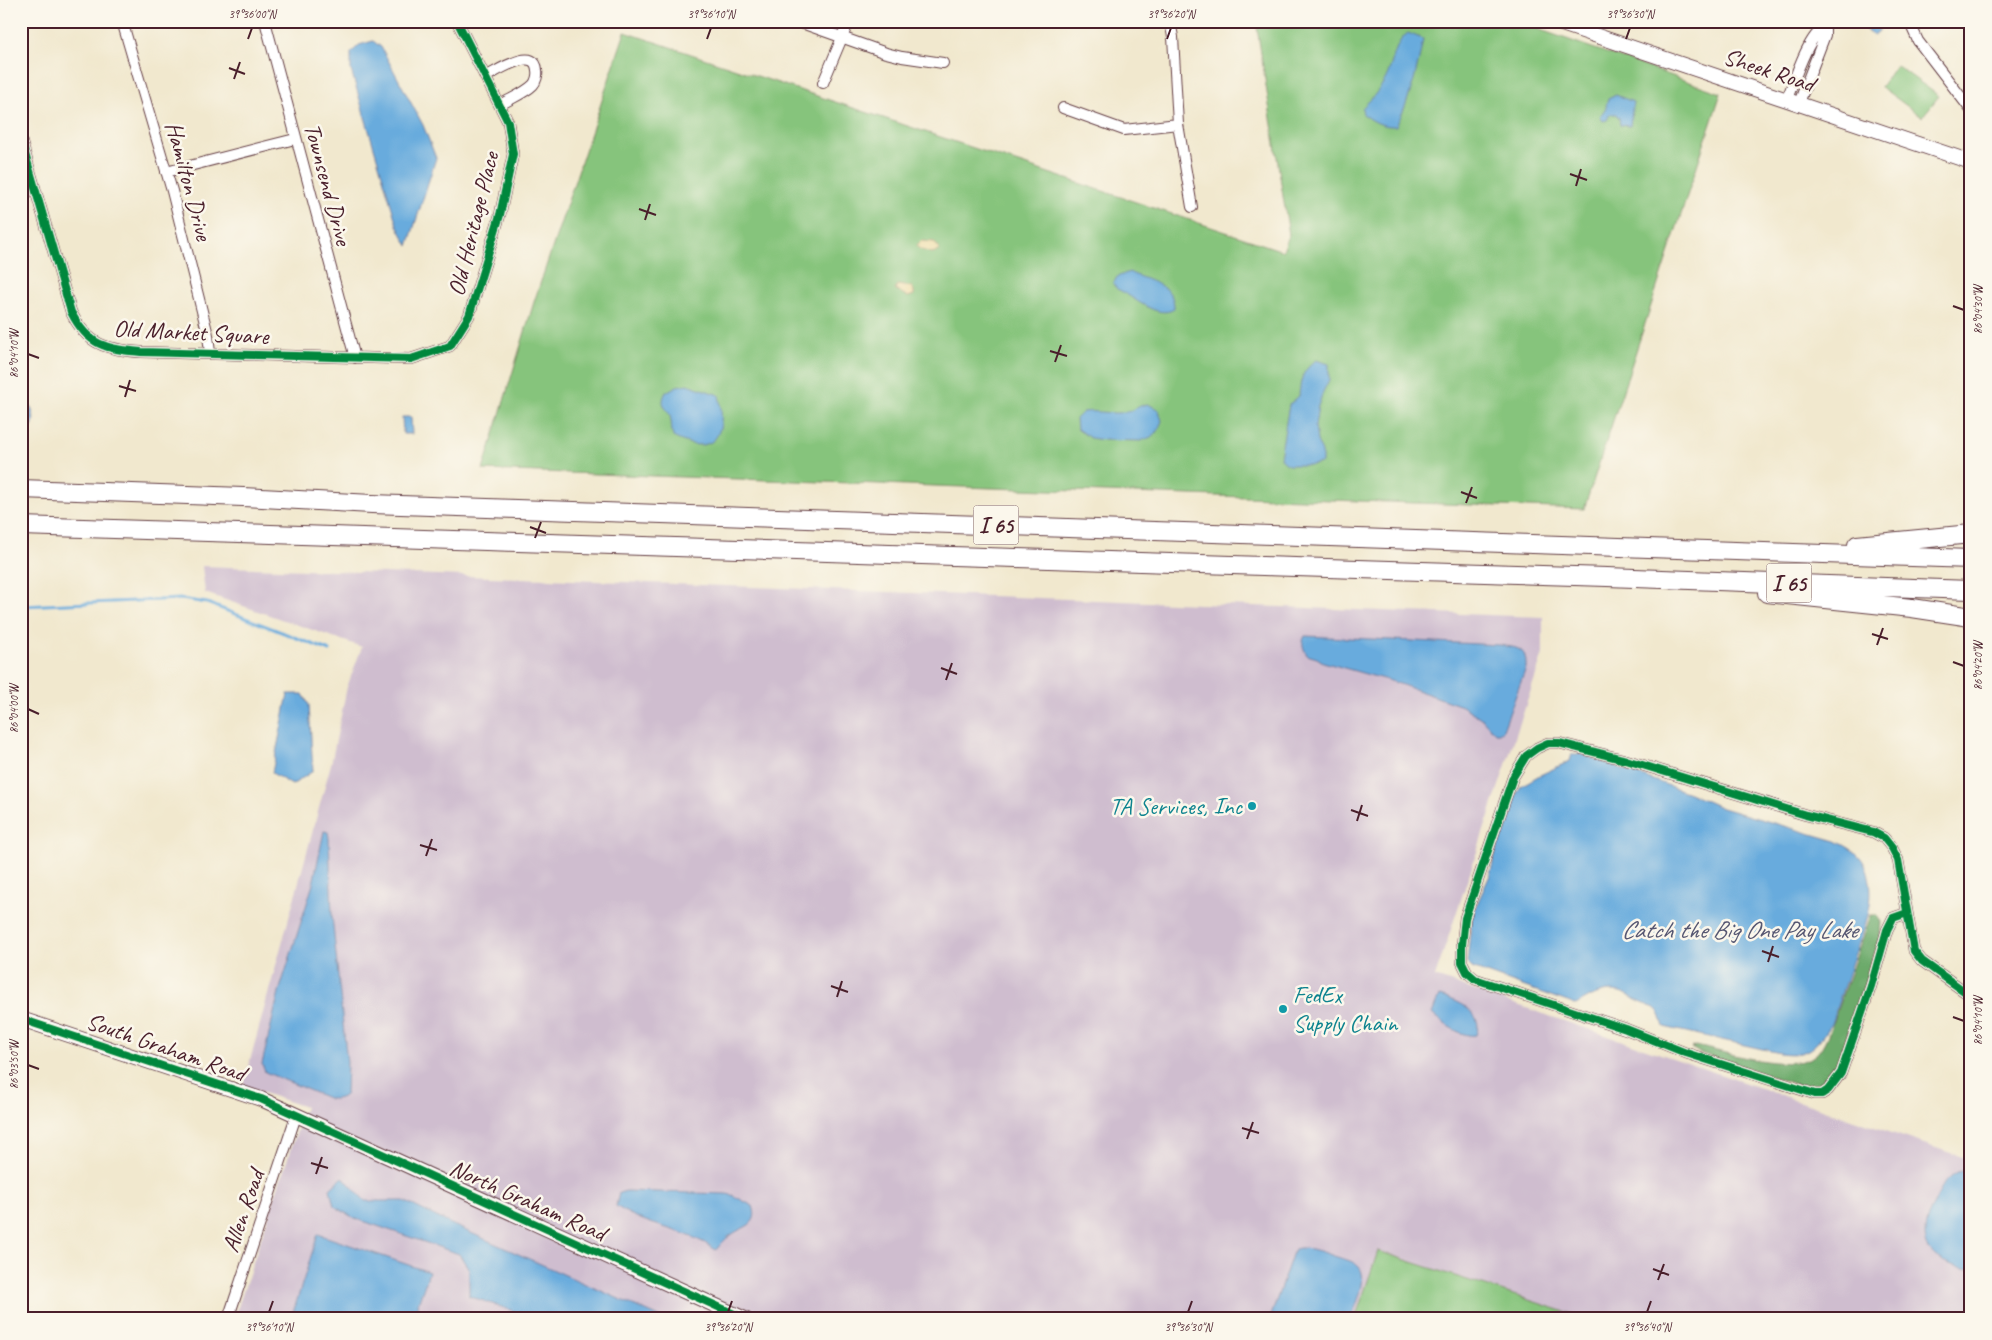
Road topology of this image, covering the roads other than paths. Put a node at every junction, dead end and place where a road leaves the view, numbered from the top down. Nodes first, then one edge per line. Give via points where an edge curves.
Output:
1 (122, 21) edge
2 (264, 21) edge
3 (457, 21) edge
4 (796, 21) edge
5 (849, 21) edge
6 (1170, 21) edge
7 (1553, 21) edge
8 (1909, 21) edge
9 (1827, 24) edge
10 (843, 39) junction
11 (943, 63) dead end
12 (486, 77) junction
13 (822, 83) dead end
14 (1793, 101) junction
15 (500, 105) junction
16 (1063, 108) dead end
17 (1971, 110) edge
18 (1178, 124) junction
19 (295, 138) junction
20 (21, 140) edge
21 (1971, 162) edge
22 (166, 172) junction
23 (1192, 208) dead end
24 (210, 353) junction
25 (355, 358) junction
26 (21, 489) edge
27 (21, 526) edge
28 (1971, 534) edge
29 (1788, 552) junction
30 (1971, 559) edge
31 (1607, 577) junction
32 (1971, 590) edge
33 (1971, 616) edge
34 (1907, 912) junction
35 (1971, 996) edge
36 (21, 1019) edge
37 (296, 1116) junction
38 (228, 1319) edge
39 (745, 1319) edge

1 - 22 street, Hamilton Drive
2 - 19 street, Townsend Drive
3 - 12 street, Old Heritage Place
4 - 10 street
5 - 10 street
6 - 18 street
7 - 14 street, Sheek Road
8 - 17 street via 1918,41
9 - 14 street via 1825,35
10 - 11 street via 902,57
10 - 13 street
12 - 15 street, Old Heritage Place
12 - 15 street via 515,61 531,60 537,67 533,86
14 - 21 street, Sheek Road
15 - 25 street, Old Heritage Place via 508,122 513,154 500,215 469,316 450,346 411,359
16 - 18 street via 1124,130
18 - 23 street
19 - 22 street
19 - 25 street, Townsend Drive
20 - 24 street, Old Market Square via 78,327 88,338 114,350
22 - 24 street, Hamilton Drive
24 - 25 street, Old Market Square
26 - 29 highway, I 65
27 - 31 highway, I 65
28 - 29 highway
29 - 30 highway, I 65
31 - 32 highway, I 65
31 - 33 highway
34 - 34 street via 1893,918 1887,930 1841,1073 1822,1094 1686,1053 1626,1029 1474,979 1462,962 1465,918 1513,777 1526,756 1548,743 1626,760 1873,832 1888,843 1898,860
34 - 35 street via 1914,951 1922,961
36 - 37 street, South Graham Road via 261,1099
37 - 38 street, Allen Road
37 - 39 street, North Graham Road

